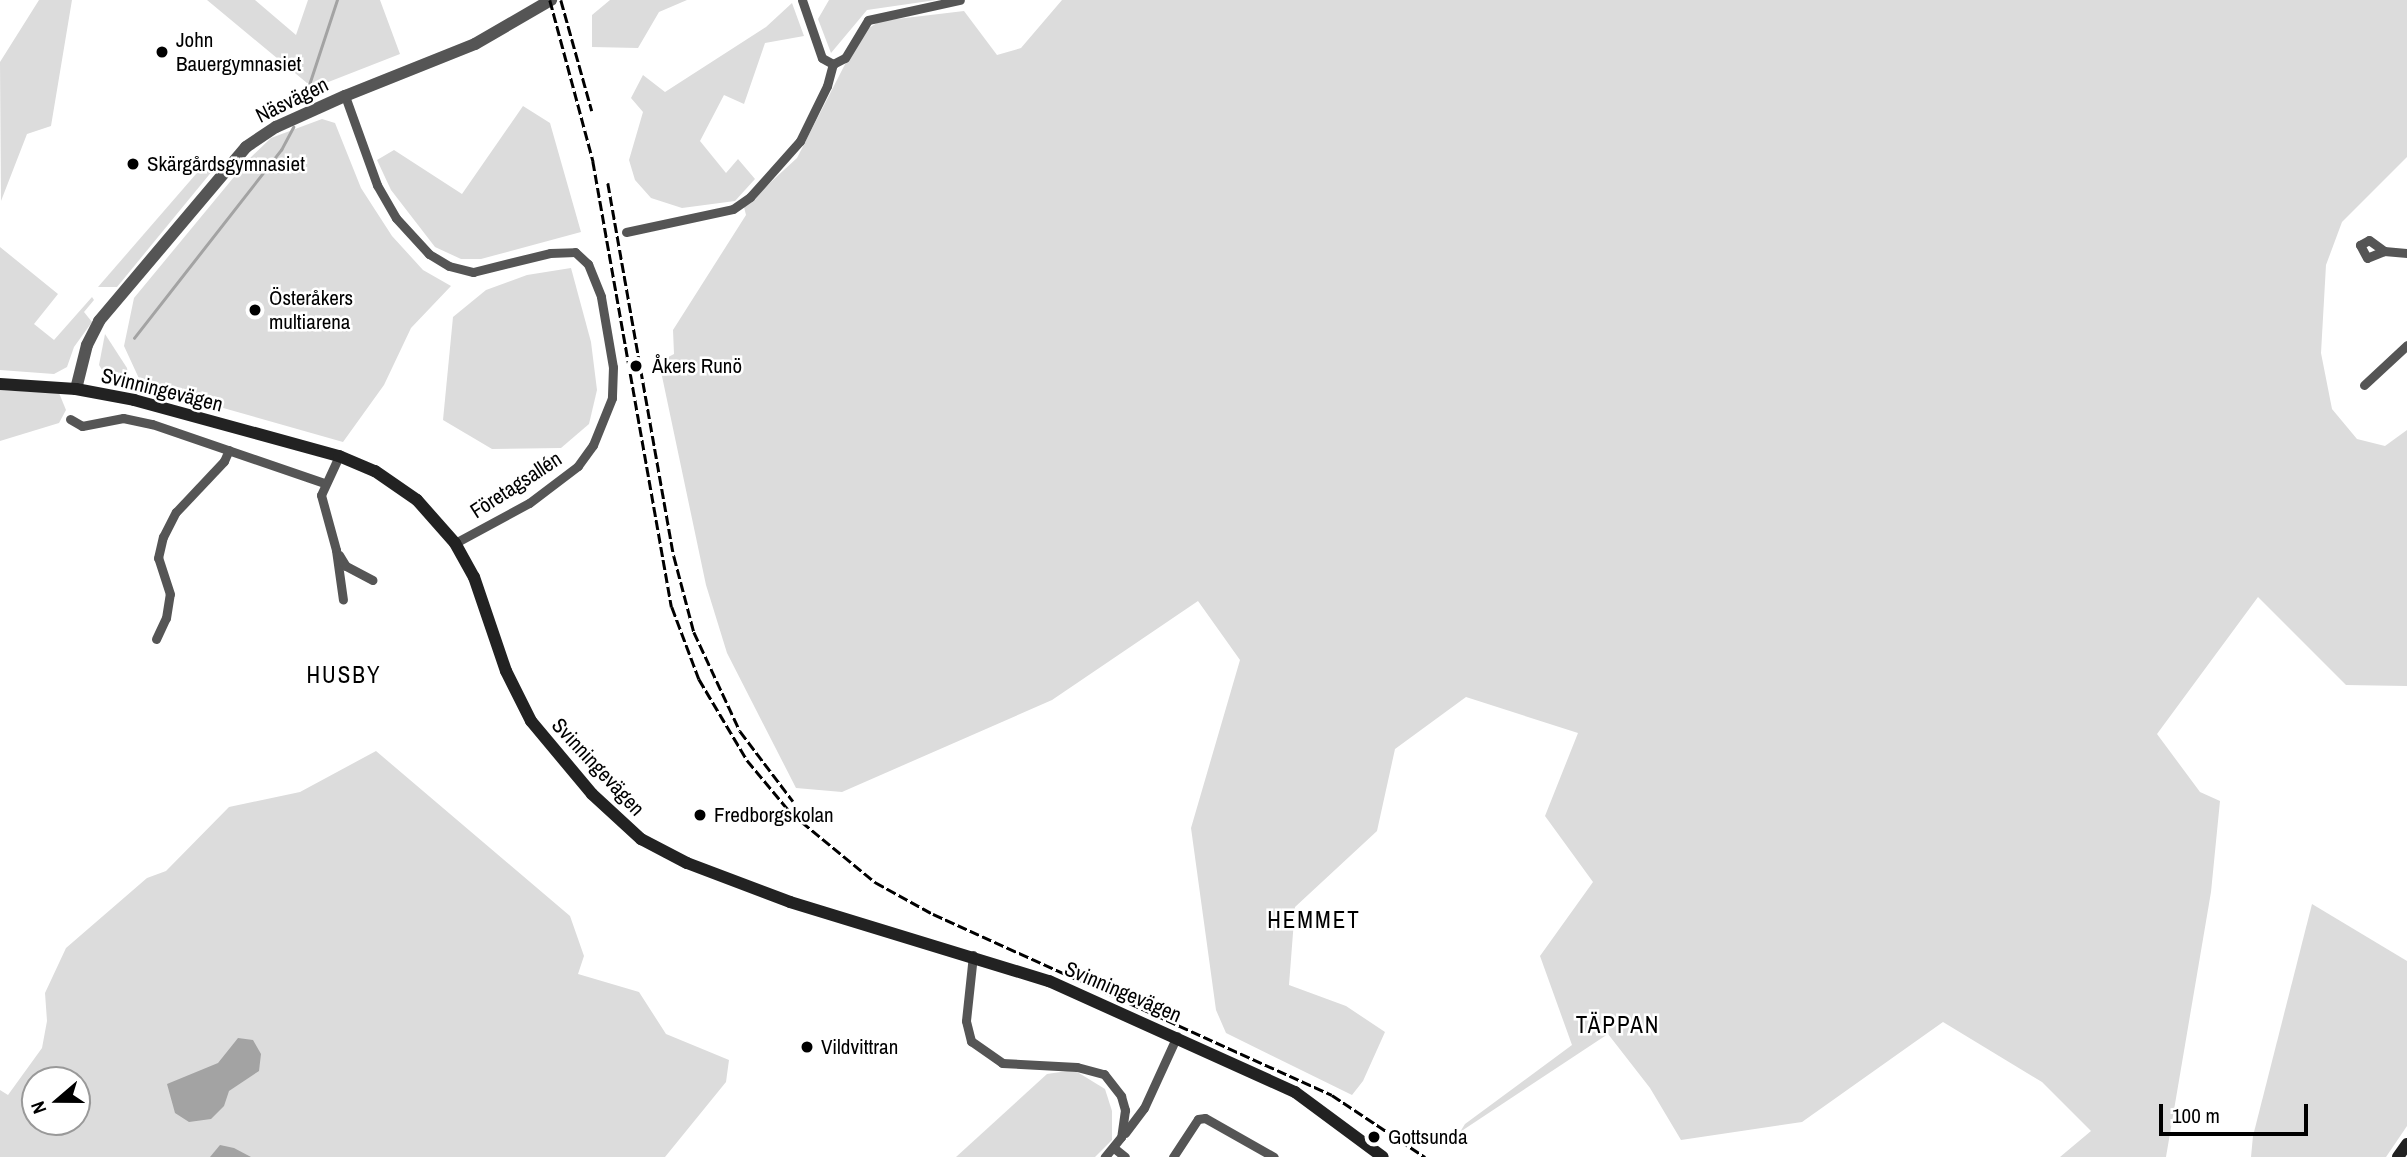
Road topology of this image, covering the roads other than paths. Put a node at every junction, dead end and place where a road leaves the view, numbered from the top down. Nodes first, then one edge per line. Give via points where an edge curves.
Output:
1 (551, 0) edge
2 (802, 0) edge
3 (960, 0) edge
4 (833, 64) junction
5 (345, 96) junction
6 (626, 232) dead end
7 (2384, 251) dead end
8 (2407, 253) edge
9 (2407, 345) edge
10 (0, 384) edge
11 (2364, 385) dead end
12 (76, 388) junction
13 (70, 419) dead end
14 (229, 450) junction
15 (339, 456) junction
16 (324, 483) junction
17 (456, 543) junction
18 (336, 550) junction
19 (372, 580) dead end
20 (343, 600) dead end
21 (156, 639) dead end
22 (973, 955) junction
23 (1177, 1036) junction
24 (1121, 1137) junction
25 (2407, 1144) edge
26 (1114, 1148) junction
27 (1105, 1157) edge
28 (1125, 1157) edge
29 (1173, 1157) edge
30 (1273, 1157) edge
31 (1383, 1157) edge
32 (2398, 1157) edge

1 - 5 street, Näsvägen via 456,53
2 - 4 street via 822,58
3 - 4 street via 868,20 845,58
4 - 6 street via 800,141 750,197 733,209
5 - 12 street, Näsvägen via 276,127 235,158 99,321 87,345
5 - 17 street, Företagsallén via 377,185 396,218 429,254 449,266 473,272 550,253 575,252 588,264 601,297 613,366 612,398 593,445 578,466 529,503
7 - 8 street
9 - 11 street
10 - 12 main road, Svinningevägen
12 - 15 main road, Svinningevägen
13 - 14 street via 82,426 135,420
14 - 16 street
14 - 21 street via 176,512 163,537 158,558 170,594
15 - 16 street
15 - 17 main road, Svinningevägen via 407,491
16 - 18 street via 322,505
17 - 22 main road, Svinningevägen via 474,577 506,671 531,721 592,794 631,832 663,852 737,883 856,925
18 - 19 street via 346,566
18 - 20 street
22 - 23 main road, Svinningevägen via 1049,981
22 - 24 street via 965,1021 971,1041 1002,1063 1077,1067 1104,1074 1123,1103
23 - 24 street via 1144,1108
23 - 31 main road, Svinningevägen via 1295,1092
24 - 26 street
25 - 32 main road
26 - 27 street
26 - 28 street
29 - 30 street via 1198,1119 1205,1118

